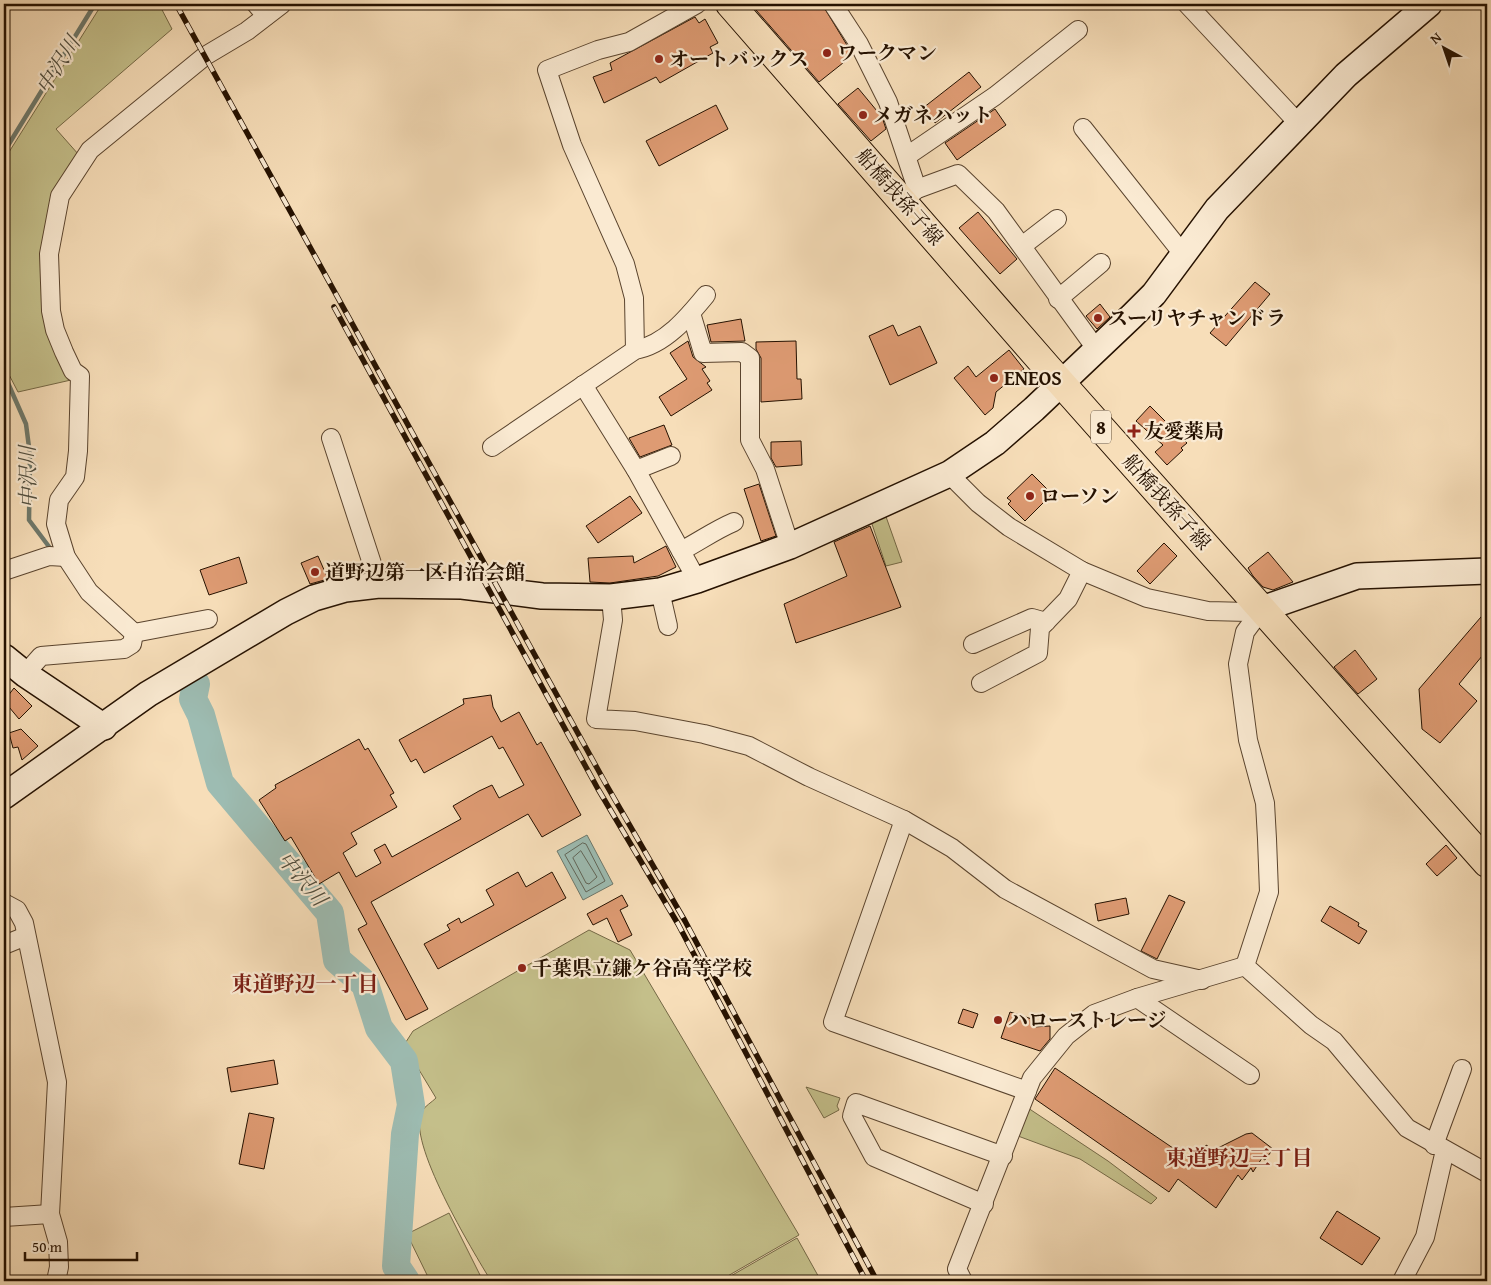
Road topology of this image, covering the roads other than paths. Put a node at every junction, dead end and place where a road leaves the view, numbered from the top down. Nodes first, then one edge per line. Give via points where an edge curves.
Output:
1 (282, 4) edge
2 (697, 4) edge
3 (730, 4) edge
4 (833, 4) edge
5 (1187, 4) edge
6 (1429, 4) edge
7 (261, 10) edge
8 (1078, 30) dead end
9 (1298, 124) junction
10 (1083, 128) dead end
11 (907, 156) junction
12 (909, 194) junction
13 (1057, 219) dead end
14 (1022, 246) junction
15 (1184, 254) junction
16 (1101, 263) dead end
17 (706, 294) dead end
18 (1058, 299) junction
19 (691, 313) junction
20 (635, 350) junction
21 (1096, 350) junction
22 (1062, 384) junction
23 (584, 385) junction
24 (332, 438) dead end
25 (492, 447) dead end
26 (671, 456) dead end
27 (636, 470) junction
28 (949, 474) junction
29 (734, 522) dead end
30 (790, 546) junction
31 (681, 551) junction
32 (66, 557) junction
33 (4, 571) edge
34 (1082, 571) junction
35 (1487, 571) edge
36 (698, 580) junction
37 (379, 585) junction
38 (660, 590) junction
39 (611, 597) junction
40 (1262, 609) junction
41 (208, 619) dead end
42 (1046, 622) junction
43 (668, 626) dead end
44 (134, 633) junction
45 (973, 644) dead end
46 (4, 657) edge
47 (25, 674) junction
48 (981, 683) dead end
49 (104, 727) junction
50 (4, 796) edge
51 (904, 820) junction
52 (1483, 850) edge
53 (4, 903) edge
54 (26, 936) junction
55 (4, 945) edge
56 (1245, 966) junction
57 (1202, 980) junction
58 (1137, 998) junction
59 (1462, 1068) dead end
60 (1250, 1075) dead end
61 (1028, 1091) junction
62 (1439, 1148) junction
63 (1003, 1156) junction
64 (1487, 1173) edge
65 (984, 1204) junction
66 (50, 1214) junction
67 (4, 1216) edge
68 (56, 1281) edge
69 (963, 1281) edge
70 (1402, 1281) edge

1 - 7 street
2 - 20 street via 629,42 547,70 572,145 625,264 634,298
3 - 12 main road, 船橋我孫子線 / 8
4 - 11 street via 859,44 888,102
5 - 9 street
6 - 9 street via 1346,75
7 - 32 street via 247,31 206,56 90,150 60,196 49,254 51,311 64,352 80,376 75,477 59,500 56,524
8 - 11 street via 995,96
9 - 15 street via 1217,209
10 - 15 street
11 - 12 street
12 - 14 street via 958,174 996,211
12 - 22 main road, 船橋我孫子線 / 8
13 - 14 street
14 - 18 street
15 - 21 street via 1154,294
16 - 18 street
17 - 19 street
18 - 21 street
19 - 20 street via 668,334
19 - 30 street via 703,353 742,352 750,358 750,440 765,469
20 - 23 street
21 - 22 street
22 - 28 street via 995,442
22 - 40 main road, 船橋我孫子線 / 8
23 - 25 street
23 - 27 street
24 - 37 street
26 - 27 street
27 - 31 street
28 - 30 street
28 - 34 street via 978,504 1009,527
29 - 31 street
30 - 36 street
31 - 36 street
32 - 33 street via 49,556
32 - 44 street via 89,592
34 - 40 street via 1147,598 1208,611 1249,612
34 - 42 street via 1068,599
35 - 40 street via 1357,576
36 - 38 street
37 - 39 street via 462,586 542,596
37 - 49 street via 345,589 314,598 286,612 148,694
38 - 39 street
38 - 43 street
39 - 51 street via 613,620 596,719 635,721 749,746
40 - 52 main road, 船橋我孫子線 / 8
40 - 56 street via 1245,632 1238,664 1248,740 1265,802 1268,839 1268,892
41 - 44 street
42 - 45 street via 1032,618
42 - 48 street via 1040,628 1038,654
44 - 47 street via 132,644 124,649 41,656
46 - 47 street
47 - 49 street
49 - 50 street
51 - 57 street via 952,848 1006,889 1120,952 1153,969
51 - 61 street via 833,1022
53 - 54 street via 17,910
54 - 55 street
54 - 66 street via 57,1082
56 - 57 street
56 - 62 street via 1334,1041 1407,1128
57 - 58 street
58 - 60 street
58 - 61 street via 1094,1014 1066,1036 1032,1078
59 - 62 street
61 - 63 street
62 - 64 street
62 - 70 street via 1425,1238
63 - 65 street
63 - 65 street via 856,1103 852,1116 874,1158
65 - 69 street via 957,1269
66 - 67 street
66 - 68 street via 58,1242

